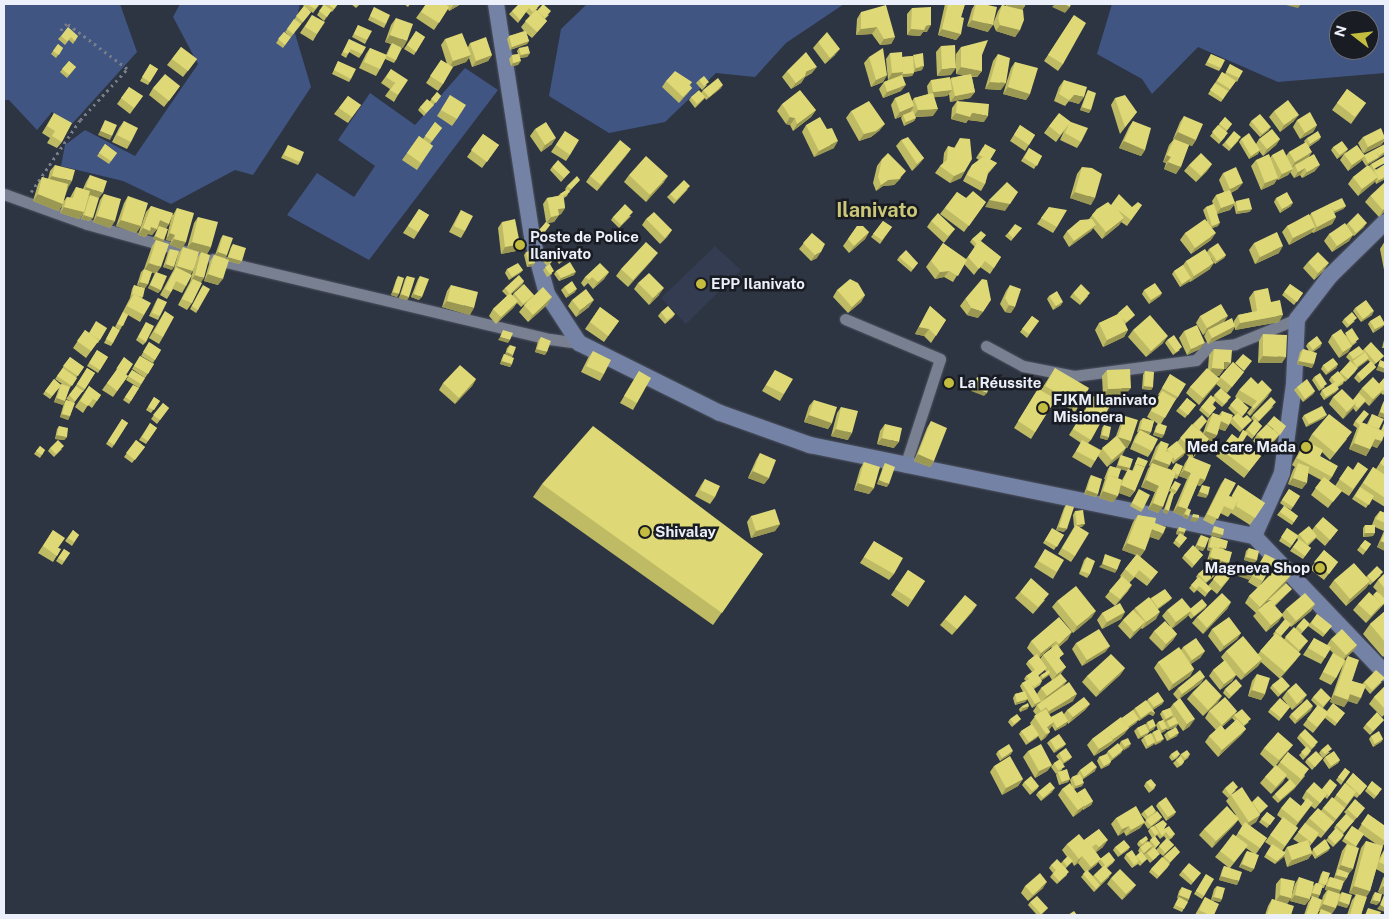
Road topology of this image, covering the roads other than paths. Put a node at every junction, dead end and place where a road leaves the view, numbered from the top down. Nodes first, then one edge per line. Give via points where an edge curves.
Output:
1 (496, 4) edge
2 (4, 194) edge
3 (1385, 222) edge
4 (845, 319) dead end
5 (1297, 319) junction
6 (579, 343) junction
7 (986, 346) dead end
8 (905, 466) junction
9 (1254, 536) junction
10 (1385, 673) edge

1 - 6 street via 533,242 547,294
2 - 6 street via 86,224 246,269
3 - 5 street via 1330,276
4 - 8 street via 940,359
5 - 7 street via 1235,344 1208,347 1196,360 1074,376 1023,366
5 - 9 street via 1294,384 1282,473
6 - 8 street via 720,413 810,445
8 - 9 street
9 - 10 street

